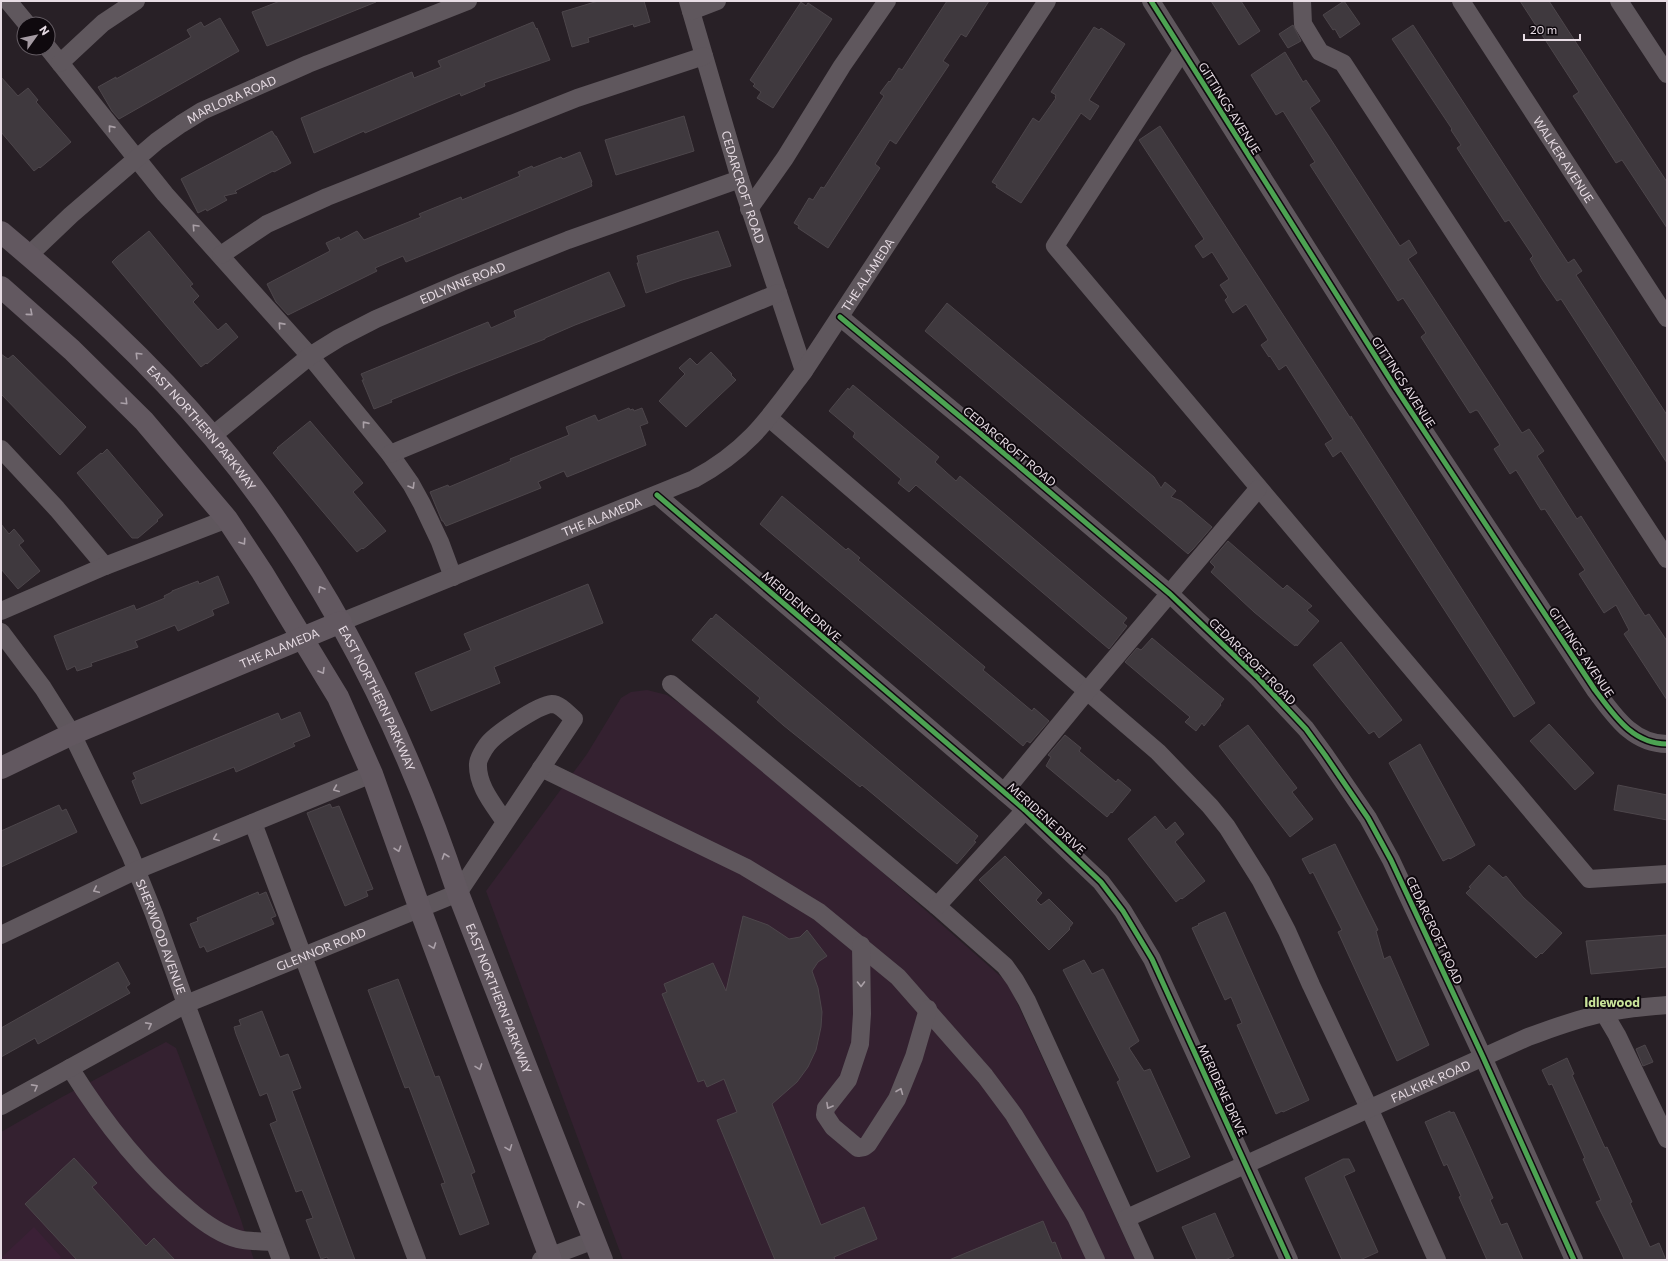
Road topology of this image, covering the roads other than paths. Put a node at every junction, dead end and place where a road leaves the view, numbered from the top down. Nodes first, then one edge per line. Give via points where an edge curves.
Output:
1 (8, 1) edge
2 (136, 1) edge
3 (468, 1) edge
4 (717, 1) edge
5 (887, 1) edge
6 (1047, 1) edge
7 (1151, 1) edge
8 (1302, 1) edge
9 (1460, 1) edge
10 (1618, 1) edge
11 (689, 6) edge
12 (20, 16) edge
13 (1182, 51) junction
14 (54, 56) edge
15 (704, 56) junction
16 (60, 63) junction
17 (1667, 74) edge
18 (136, 159) junction
19 (740, 179) junction
20 (749, 209) junction
21 (1, 232) edge
22 (221, 255) junction
23 (29, 256) junction
24 (1, 287) edge
25 (778, 293) junction
26 (840, 317) junction
27 (1667, 318) edge
28 (310, 356) junction
29 (804, 371) junction
30 (769, 418) junction
31 (212, 436) junction
32 (1, 449) edge
33 (390, 454) junction
34 (1258, 489) junction
35 (657, 495) junction
36 (227, 519) junction
37 (1667, 559) edge
38 (105, 566) junction
39 (453, 577) junction
40 (1170, 594) junction
41 (1, 611) edge
42 (341, 622) junction
43 (1, 632) edge
44 (302, 638) junction
45 (671, 684) dead end
46 (1087, 691) junction
47 (72, 734) junction
48 (1667, 744) edge
49 (1, 768) edge
50 (541, 768) junction
51 (372, 774) junction
52 (1004, 792) junction
53 (1025, 810) junction
54 (505, 822) junction
55 (253, 823) junction
56 (137, 870) junction
57 (1667, 874) edge
58 (458, 893) junction
59 (937, 906) junction
60 (420, 909) junction
61 (1, 935) edge
62 (861, 946) junction
63 (303, 956) junction
64 (186, 1004) junction
65 (1667, 1005) edge
66 (928, 1009) junction
67 (1604, 1013) junction
68 (1483, 1057) junction
69 (70, 1068) junction
70 (1, 1106) edge
71 (1369, 1108) junction
72 (1667, 1139) edge
73 (1246, 1164) junction
74 (1126, 1218) junction
75 (274, 1242) junction
76 (598, 1250) edge
77 (547, 1259) edge
78 (281, 1260) edge
79 (417, 1260) edge
80 (1096, 1260) edge
81 (1145, 1260) edge
82 (1289, 1260) edge
83 (1437, 1260) edge
84 (1574, 1260) edge

1 - 12 street
2 - 16 street via 103,23
3 - 18 street, MARLORA ROAD via 308,64 202,111 175,128
4 - 11 street
5 - 20 street
6 - 26 street, THE ALAMEDA
7 - 13 street, GITTINGS AVENUE
8 - 37 street via 1303,24 1320,52 1343,63
9 - 27 street, WALKER AVENUE
10 - 17 street
11 - 15 street, CEDARCROFT ROAD
13 - 34 street via 1055,246
13 - 48 street, GITTINGS AVENUE via 1395,387 1595,690 1628,731 1643,740
14 - 16 street
15 - 19 street, CEDARCROFT ROAD
15 - 22 street via 577,98 314,203 266,224
18 -> 16 street
22 -> 18 street
18 - 23 street, MARLORA ROAD via 71,215
19 - 20 street, CEDARCROFT ROAD
19 - 28 street, EDLYNNE ROAD via 568,240 462,282 339,338
20 - 25 street, CEDARCROFT ROAD
21 - 23 main road, EAST NORTHERN PARKWAY
28 -> 22 street
31 -> 23 main road, EAST NORTHERN PARKWAY via 112,329
24 -> 36 main road via 72,350 144,421
25 - 29 street, CEDARCROFT ROAD
25 - 33 street
26 - 29 street, THE ALAMEDA
26 - 40 street, CEDARCROFT ROAD
28 - 31 street, EDLYNNE ROAD
33 -> 28 street
29 - 30 street, THE ALAMEDA
30 - 35 street, THE ALAMEDA via 741,448 714,468
30 - 46 street
42 -> 31 main road, EAST NORTHERN PARKWAY via 294,545
32 - 38 street via 57,508
33 -> 39 street via 422,504
34 - 40 street
34 - 57 street via 1589,879
35 - 39 street, THE ALAMEDA
35 - 52 street, MERIDENE DRIVE
36 - 38 street
36 -> 44 main road
38 - 41 street
39 - 42 street, THE ALAMEDA
40 - 46 street
40 - 68 street, CEDARCROFT ROAD via 1233,653 1301,724 1325,754 1368,818 1391,860
42 - 44 main road, THE ALAMEDA
58 -> 42 main road, EAST NORTHERN PARKWAY via 445,853 401,743
43 - 47 street, SHERWOOD AVENUE via 43,688
44 - 47 main road, THE ALAMEDA
44 -> 51 main road via 338,697
45 - 59 street
46 - 52 street
46 - 71 street via 1158,752 1196,790 1227,827 1261,881 1287,931
47 - 49 main road, THE ALAMEDA
47 - 56 street, SHERWOOD AVENUE
50 - 54 street
50 - 54 street via 574,720 561,707 552,704 514,722 488,745 478,763 481,781 489,799
50 - 62 street via 745,867 819,912
51 -> 55 street
51 -> 60 main road
52 - 53 street, MERIDENE DRIVE
53 - 59 street
53 - 73 street, MERIDENE DRIVE via 1101,882 1123,911 1152,960
54 - 58 street
55 -> 56 street
55 - 63 street
56 -> 61 street
56 - 64 street, SHERWOOD AVENUE
58 - 60 street, GLENNOR ROAD
76 -> 58 main road, EAST NORTHERN PARKWAY
59 - 74 street via 1005,966 1015,980
60 - 63 street, GLENNOR ROAD
60 -> 77 main road
62 - 66 street via 898,977
62 -> 66 street via 860,1044 848,1080 826,1108 826,1116 833,1127 858,1148 868,1144 897,1099 914,1057
63 - 64 street, GLENNOR ROAD
63 - 79 street
69 -> 64 street, GLENNOR ROAD
64 - 75 street, SHERWOOD AVENUE
65 - 67 street, FALKIRK ROAD via 1634,1007
66 - 80 street via 985,1076 1014,1115 1076,1217
67 - 68 street, FALKIRK ROAD via 1528,1037
67 - 72 street
68 - 71 street, FALKIRK ROAD
68 - 84 street, CEDARCROFT ROAD
70 -> 69 street, GLENNOR ROAD
69 - 75 street via 98,1112 124,1145 175,1199 204,1222 238,1239
71 - 73 street, FALKIRK ROAD
71 - 83 street
73 - 74 street, FALKIRK ROAD
73 - 82 street, MERIDENE DRIVE
74 - 81 street
75 - 78 street, SHERWOOD AVENUE
76 - 77 street

